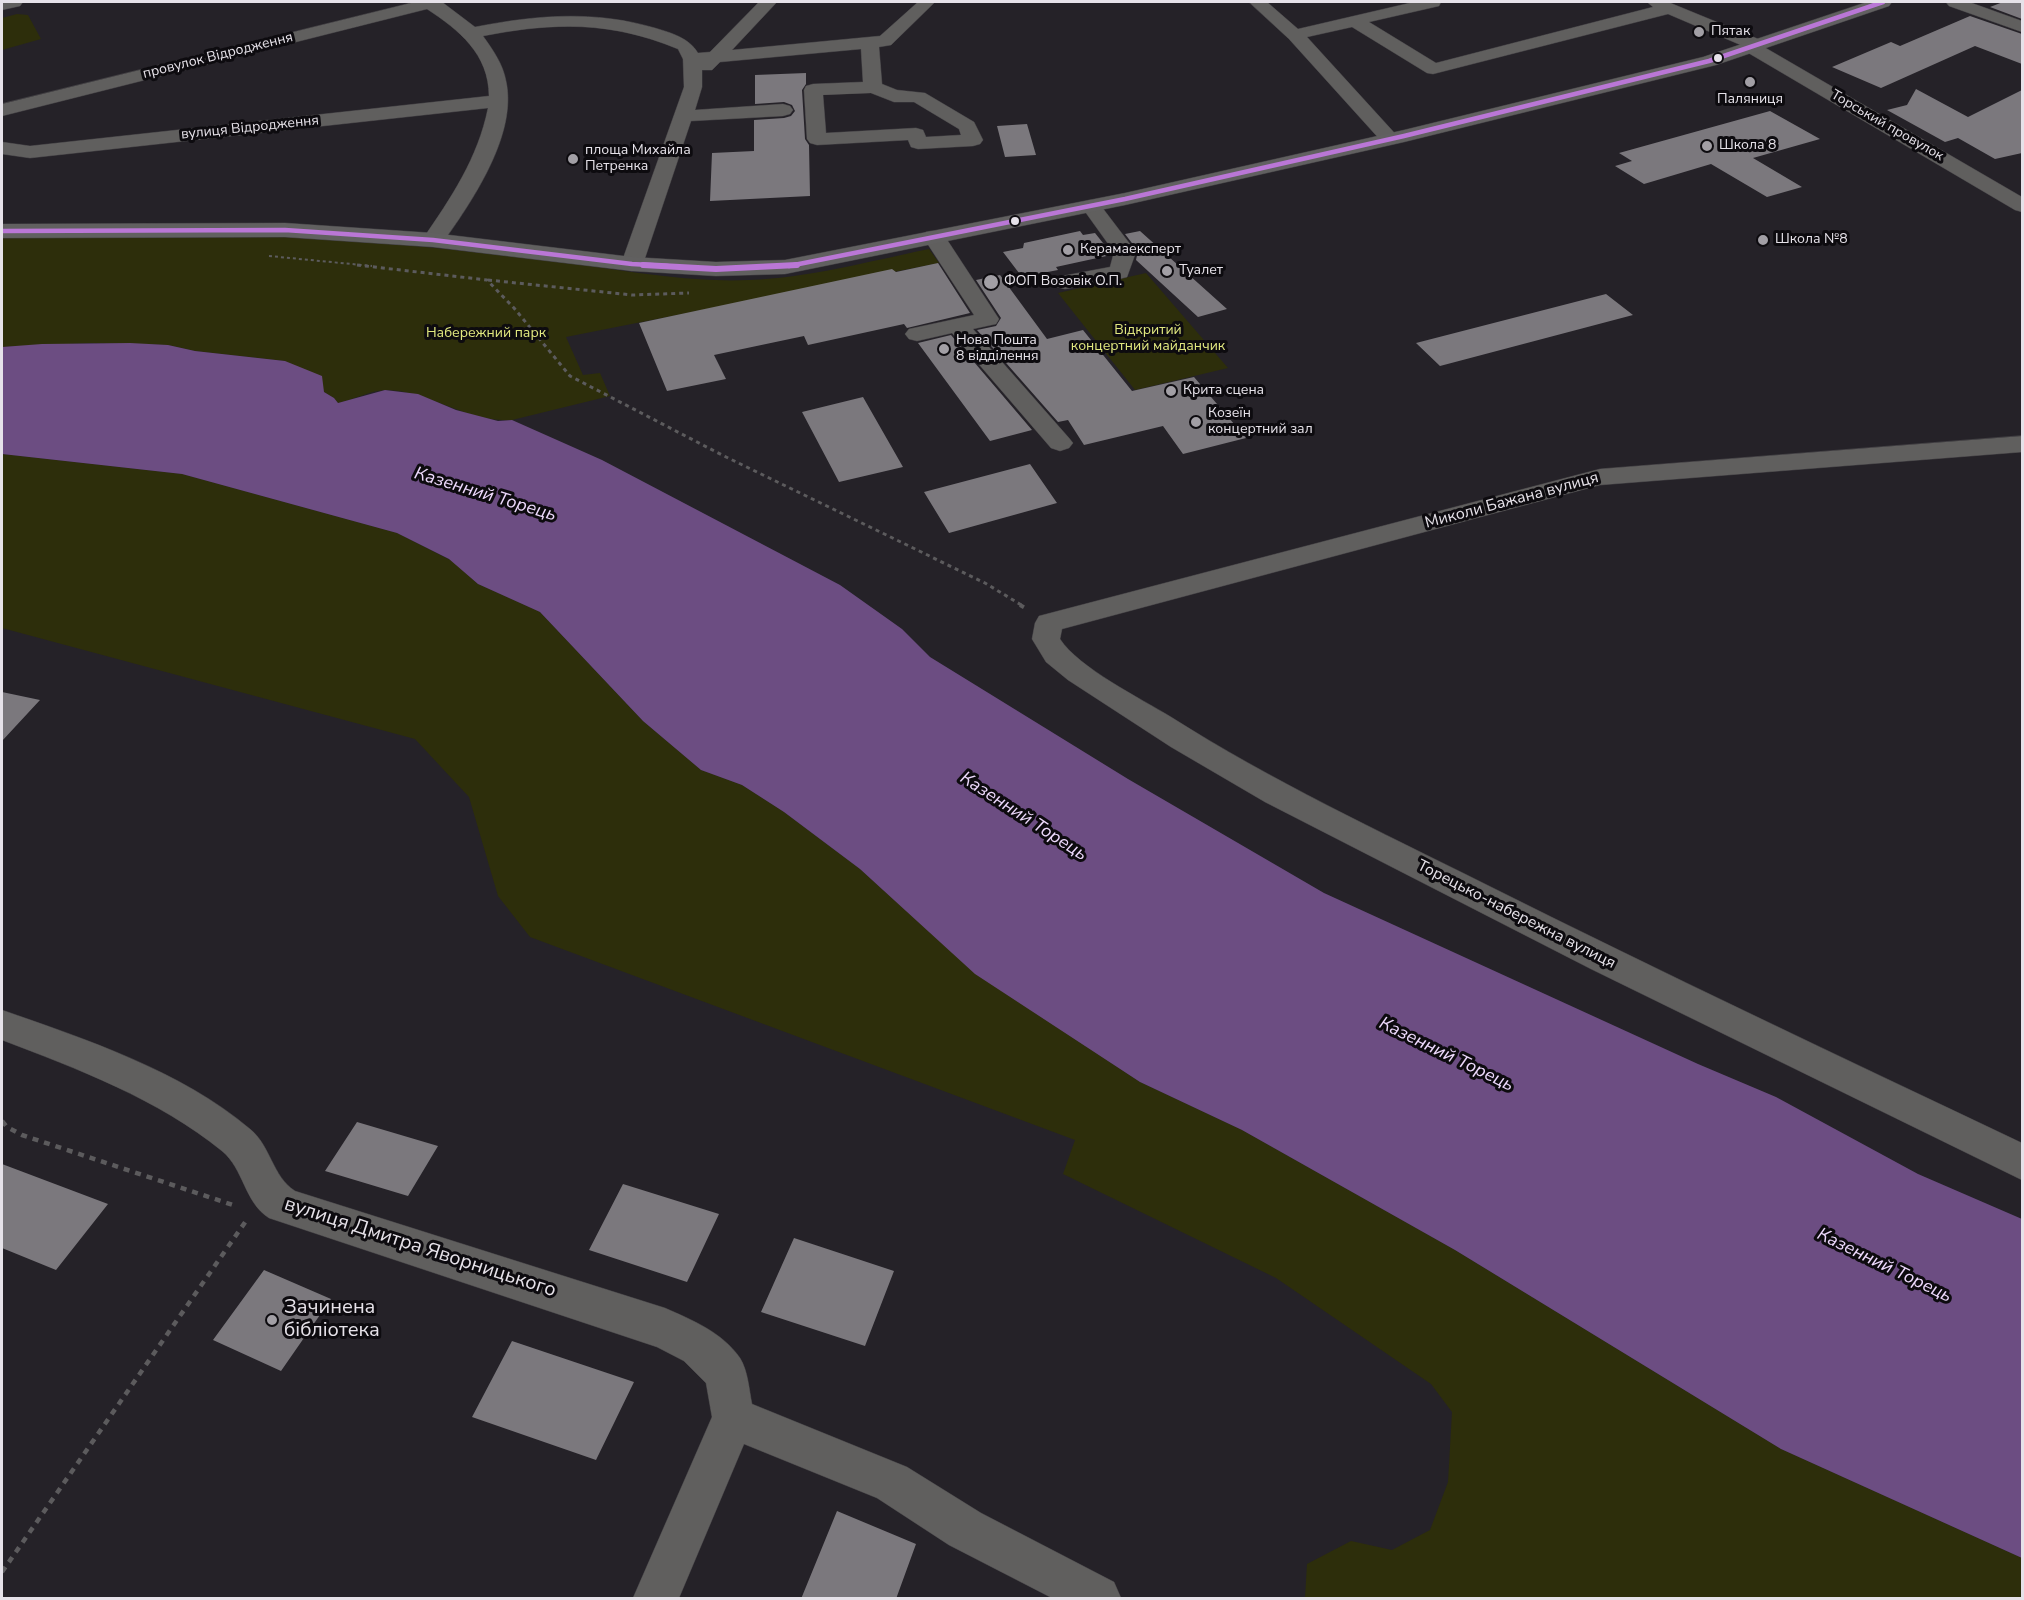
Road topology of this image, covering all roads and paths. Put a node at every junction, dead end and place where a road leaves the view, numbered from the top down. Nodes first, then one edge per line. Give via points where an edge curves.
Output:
1 (14, 2) edge
2 (431, 2) edge
3 (768, 2) edge
4 (927, 2) edge
5 (1257, 2) edge
6 (1433, 2) edge
7 (1883, 2) edge
8 (1955, 2) edge
9 (2, 5) edge
10 (1663, 5) edge
11 (1355, 21) junction
12 (2022, 27) edge
13 (472, 33) junction
14 (1295, 35) junction
15 (870, 43) junction
16 (1754, 46) junction
17 (701, 59) junction
18 (873, 87) junction
19 (498, 101) junction
20 (815, 109) junction
21 (2, 110) edge
22 (682, 116) junction
23 (1390, 139) junction
24 (2, 148) edge
25 (1091, 206) junction
26 (2022, 206) edge
27 (2, 231) edge
28 (934, 237) junction
29 (433, 240) junction
30 (263, 255) dead end
31 (632, 264) junction
32 (1065, 282) dead end
33 (957, 325) junction
34 (917, 334) dead end
35 (1060, 443) dead end
36 (2022, 444) edge
37 (1049, 623) junction
38 (2, 1024) edge
39 (2, 1121) edge
40 (2022, 1162) edge
41 (242, 1208) dead end
42 (253, 1211) dead end
43 (733, 1418) junction
44 (2, 1572) edge
45 (656, 1599) edge
46 (1098, 1599) edge

1 - 9 street
2 - 13 street
2 - 21 street, провулок Відродження
3 - 17 street
4 - 15 street via 885,41
5 - 14 street
6 - 11 street
7 - 16 main road
8 - 12 street
10 - 11 street via 1433,69
10 - 16 street, Торський провулок
11 - 14 street
13 - 17 street via 518,23 585,19 637,27 664,36
13 - 19 street via 493,69
14 - 23 street
15 - 17 street
15 - 18 street
16 - 23 main road via 1709,61
16 - 26 street, Торський провулок
17 - 22 street
18 - 20 street via 813,90
18 - 20 street via 894,96 918,97 967,126 973,140 918,143 916,134 817,139
19 - 24 street, вулиця Відродження via 30,152
19 - 29 street via 494,127 471,182
20 - 22 street
22 - 31 street
23 - 25 main road
25 - 28 main road
25 - 32 street via 1125,252 1119,272
27 - 29 main road via 285,230
28 - 31 main road via 785,267 716,269
28 - 33 street via 988,319
29 - 31 main road
30 - 37 path via 487,280 570,376 985,583
33 - 34 street
33 - 35 street
36 - 37 street, Миколи Бажана вулиця via 1600,477
37 - 40 street, Торецько-набережна вулиця via 1046,639 1056,655 1078,673 1276,794 1603,959
38 - 43 street, вулиця Дмитра Яворницького via 124,1073 201,1115 239,1142 276,1201 293,1209 665,1329 699,1346 725,1373
39 - 41 path via 22,1135
42 - 44 path
43 - 45 street
43 - 46 street via 892,1482 965,1529

